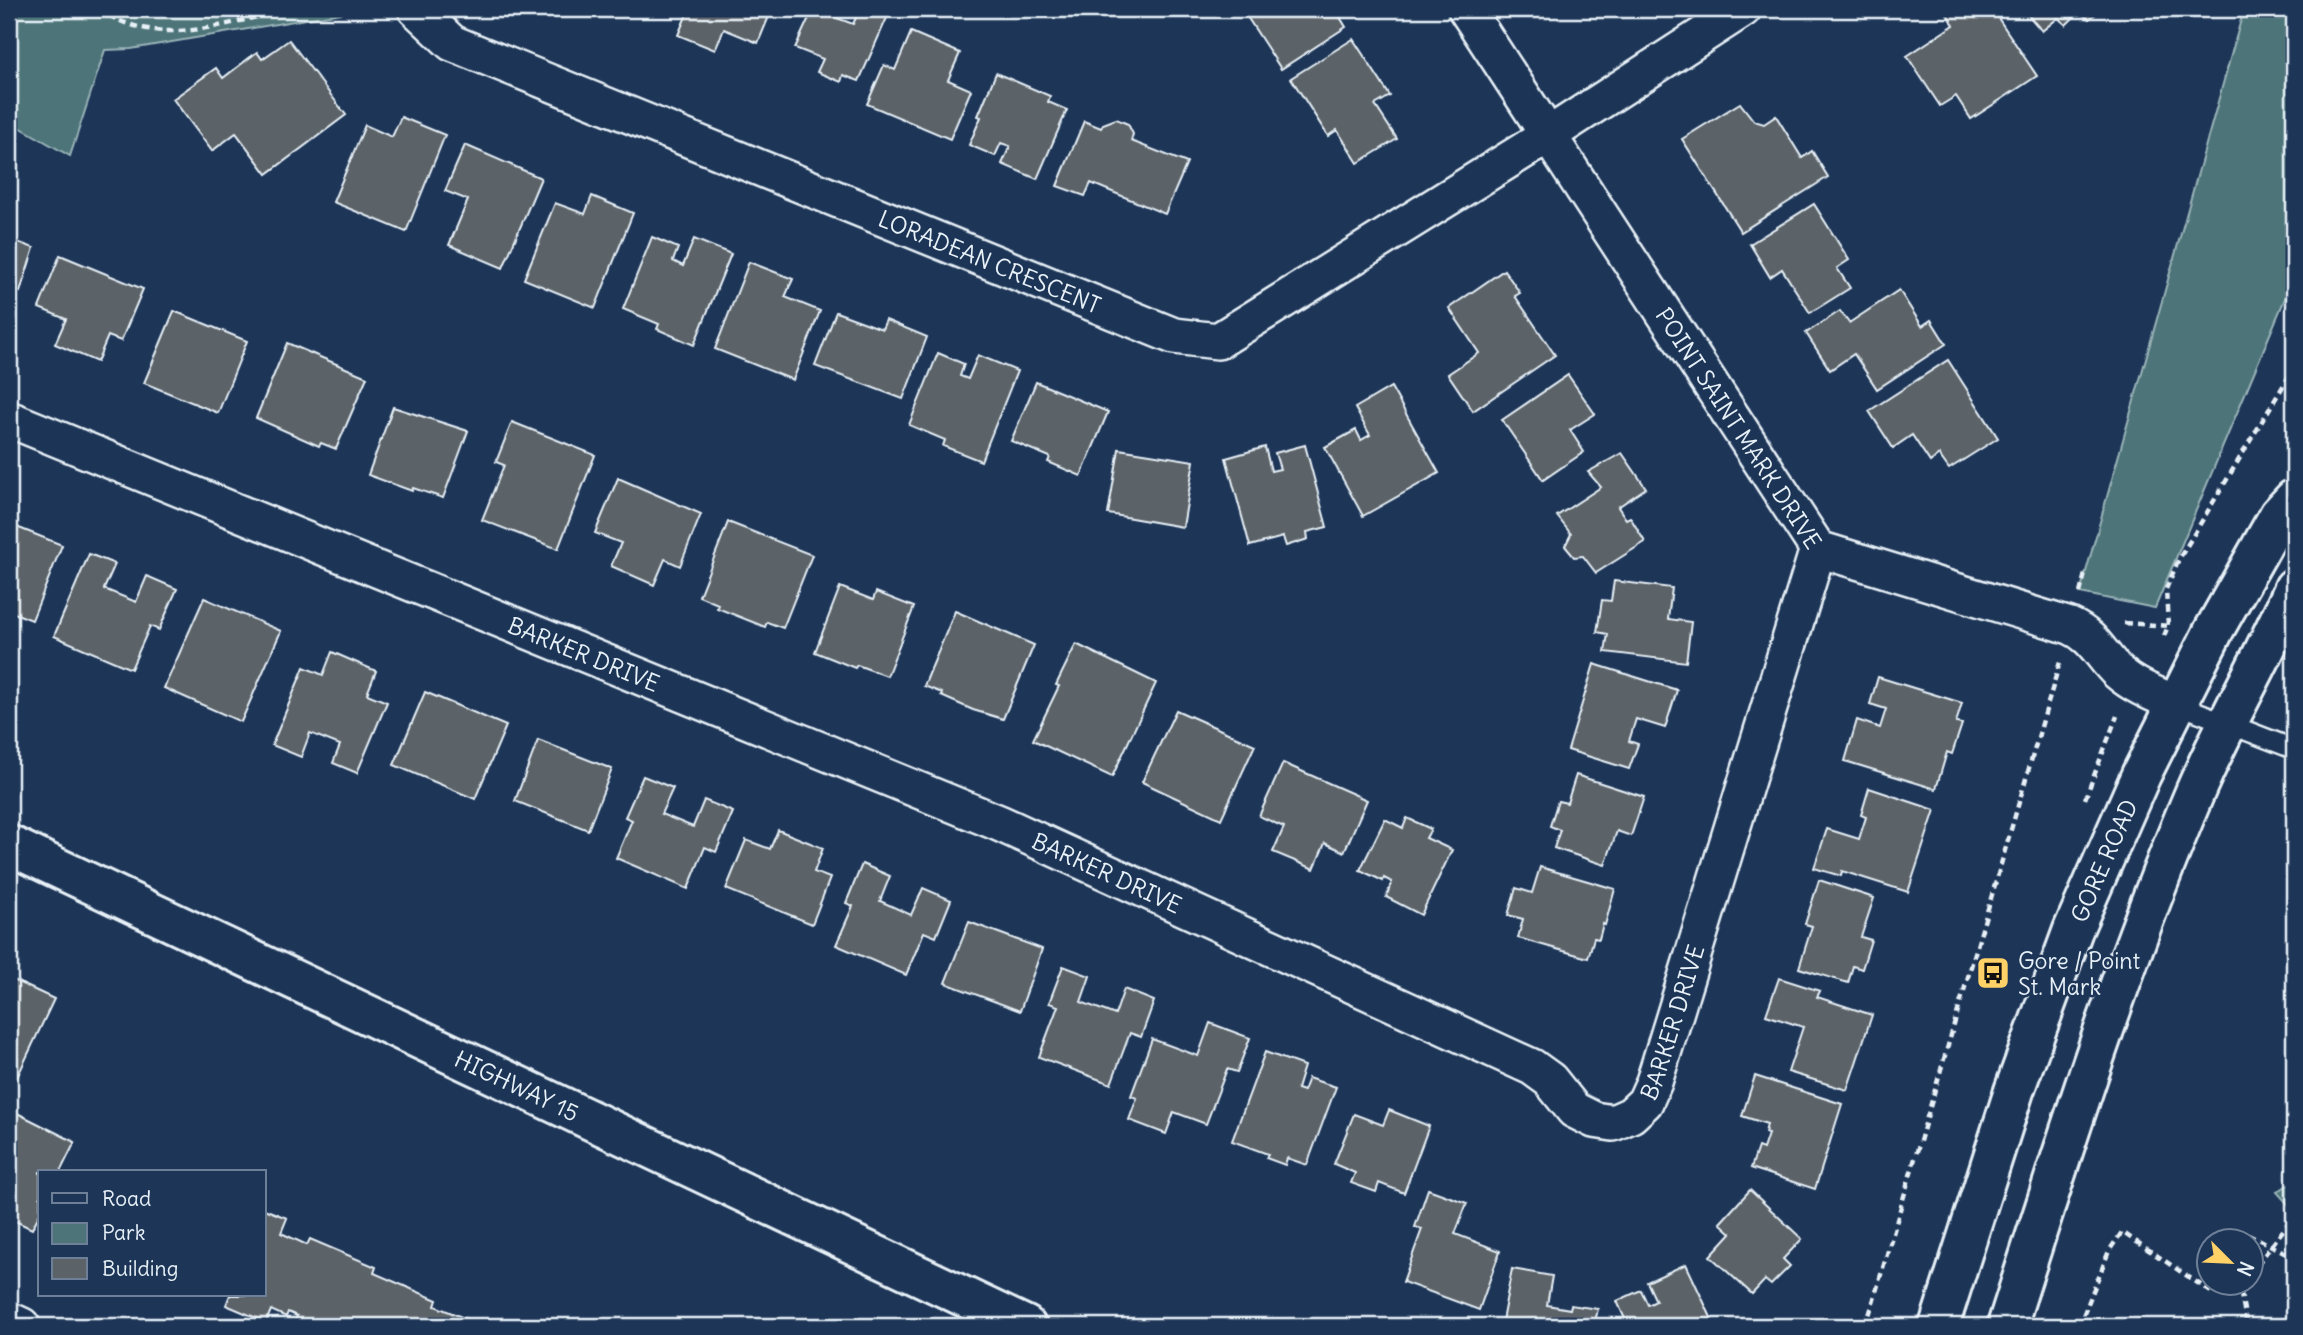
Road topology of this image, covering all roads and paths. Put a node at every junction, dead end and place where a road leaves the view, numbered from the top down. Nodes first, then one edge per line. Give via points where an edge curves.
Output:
1 (99, 9) edge
2 (288, 9) edge
3 (416, 9) edge
4 (1466, 9) edge
5 (1743, 9) edge
6 (1548, 136) junction
7 (2294, 368) edge
8 (9, 419) edge
9 (2294, 499) edge
10 (1818, 549) junction
11 (2086, 570) dead end
12 (2294, 587) edge
13 (2070, 626) junction
14 (2168, 626) dead end
15 (2177, 704) junction
16 (2226, 722) junction
17 (2294, 749) edge
18 (9, 845) edge
19 (2294, 1216) edge
20 (2264, 1242) edge
21 (2271, 1245) junction
22 (2264, 1255) edge
23 (2294, 1257) edge
24 (2194, 1281) edge
25 (2241, 1296) edge
26 (9, 1320) edge
27 (22, 1326) edge
28 (1026, 1326) edge
29 (1866, 1326) edge
30 (1939, 1326) edge
31 (2007, 1326) edge
32 (2079, 1326) edge
33 (2247, 1326) edge

1 - 2 path via 132,27 153,31 202,29
3 - 6 street, LORADEAN CRESCENT via 452,43 1161,331 1196,339 1218,341
4 - 6 street, POINT SAINT MARK DRIVE
5 - 6 street, LORADEAN CRESCENT
6 - 10 street, POINT SAINT MARK DRIVE
7 - 14 path via 2179,559 2166,589
8 - 10 street, BARKER DRIVE via 999,823 1532,1067 1550,1080 1574,1110 1613,1123 1645,1102 1654,1082
9 - 15 main road, GORE ROAD via 2279,515
10 - 13 street, POINT SAINT MARK DRIVE
11 - 13 path
12 - 16 main road via 2269,645
13 - 15 street, POINT SAINT MARK DRIVE via 2092,640 2127,678
13 - 29 path
15 - 16 lane
15 - 30 main road, GORE ROAD via 2073,930 2014,1091
16 - 17 lane
16 - 31 main road via 2129,957
18 - 28 main road, HIGHWAY 15
19 - 21 path
20 - 21 path
21 - 22 path
21 - 23 path
24 - 32 path via 2122,1232 2109,1251
25 - 33 path
26 - 27 street

